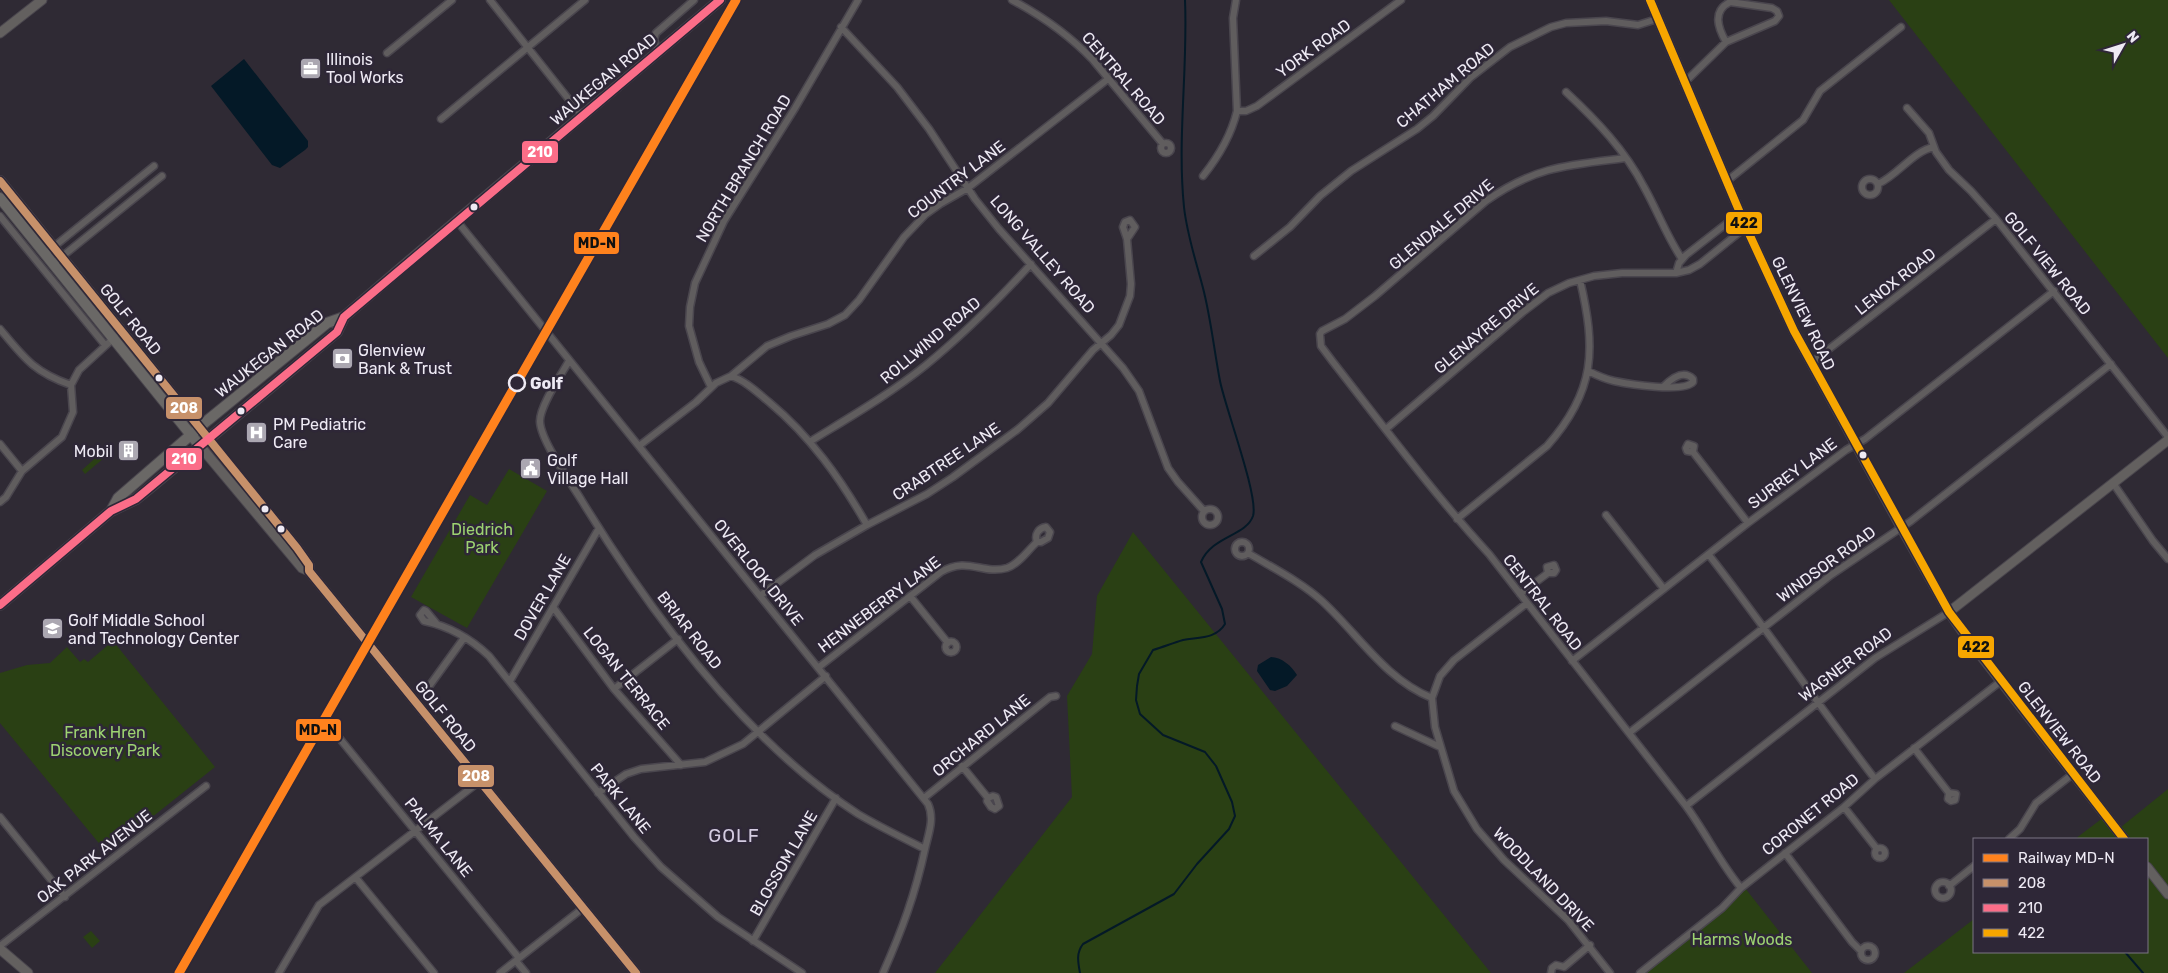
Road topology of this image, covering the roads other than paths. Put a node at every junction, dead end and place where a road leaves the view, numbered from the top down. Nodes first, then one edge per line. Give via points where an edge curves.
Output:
1 (42, 0) edge
2 (452, 0) edge
3 (490, 0) edge
4 (585, 0) edge
5 (694, 0) edge
6 (720, 0) edge
7 (858, 0) edge
8 (1012, 0) edge
9 (1236, 0) edge
10 (1401, 0) edge
11 (1650, 0) edge
12 (1657, 19) junction
13 (841, 27) junction
14 (1901, 28) dead end
15 (0, 33) edge
16 (1726, 42) junction
17 (528, 48) junction
18 (658, 52) junction
19 (387, 53) dead end
20 (1108, 79) junction
21 (1684, 83) junction
22 (1566, 92) dead end
23 (1908, 108) dead end
24 (1237, 111) junction
25 (582, 116) junction
26 (441, 118) dead end
27 (1163, 144) dead end
28 (1934, 148) junction
29 (1626, 158) junction
30 (154, 166) dead end
31 (162, 176) dead end
32 (1203, 176) dead end
33 (0, 181) edge
34 (1727, 181) junction
35 (1878, 184) dead end
36 (968, 188) junction
37 (0, 198) edge
38 (1740, 213) junction
39 (0, 216) edge
40 (1996, 219) junction
41 (456, 221) junction
42 (1746, 227) junction
43 (1127, 239) dead end
44 (50, 250) junction
45 (1254, 256) dead end
46 (1682, 259) junction
47 (58, 260) junction
48 (1031, 264) junction
49 (1676, 273) junction
50 (1580, 280) junction
51 (2054, 292) junction
52 (344, 317) junction
53 (0, 329) edge
54 (118, 335) junction
55 (1319, 337) joint
56 (1101, 342) junction
57 (105, 345) junction
58 (569, 361) junction
59 (1811, 363) junction
60 (2111, 364) junction
61 (1588, 371) junction
62 (732, 376) junction
63 (71, 385) junction
64 (711, 387) junction
65 (1662, 387) dead end
66 (1386, 429) junction
67 (195, 431) junction
68 (2168, 439) edge
69 (811, 441) junction
70 (205, 443) junction
71 (0, 444) edge
72 (1855, 444) junction
73 (639, 446) junction
74 (1693, 452) dead end
75 (22, 471) junction
76 (2113, 483) junction
77 (0, 502) edge
78 (111, 511) junction
79 (1204, 511) dead end
80 (1606, 515) dead end
81 (1457, 519) junction
82 (1748, 523) junction
83 (867, 525) junction
84 (599, 528) junction
85 (1901, 528) junction
86 (1037, 542) dead end
87 (1248, 553) dead end
88 (1709, 555) junction
89 (2168, 559) edge
90 (1548, 573) dead end
91 (1664, 589) junction
92 (1520, 594) junction
93 (760, 596) junction
94 (910, 596) junction
95 (1527, 603) junction
96 (0, 605) edge
97 (553, 607) junction
98 (1949, 612) junction
99 (436, 622) dead end
100 (1764, 627) junction
101 (464, 638) junction
102 (678, 639) junction
103 (948, 643) dead end
104 (1572, 662) junction
105 (819, 667) junction
106 (826, 676) junction
107 (2001, 680) junction
108 (510, 681) junction
109 (430, 685) dead end
110 (614, 689) junction
111 (1056, 696) dead end
112 (1432, 698) junction
113 (1817, 704) junction
114 (1395, 726) dead end
115 (759, 732) junction
116 (1629, 733) junction
117 (336, 734) dead end
118 (1440, 747) junction
119 (1914, 748) junction
120 (681, 764) junction
121 (962, 766) junction
122 (2074, 774) junction
123 (1875, 779) junction
124 (480, 781) junction
125 (206, 786) dead end
126 (598, 793) junction
127 (1949, 793) dead end
128 (836, 798) junction
129 (924, 798) junction
130 (988, 798) dead end
131 (1686, 806) junction
132 (1844, 807) junction
133 (0, 817) edge
134 (416, 830) junction
135 (2010, 838) edge
136 (2123, 838) edge
137 (925, 849) junction
138 (1877, 849) dead end
139 (1785, 853) junction
140 (1973, 867) edge
141 (2148, 868) edge
142 (356, 878) junction
143 (1949, 886) dead end
144 (1742, 888) junction
145 (2168, 894) edge
146 (65, 896) junction
147 (583, 908) junction
148 (753, 941) junction
149 (1590, 946) junction
150 (0, 947) edge
151 (1861, 951) dead end
152 (518, 960) junction
153 (1565, 970) edge
154 (28, 973) edge
155 (279, 973) edge
156 (434, 973) edge
157 (500, 973) edge
158 (526, 973) edge
159 (636, 973) edge
160 (802, 973) edge
161 (883, 973) edge
162 (1551, 973) edge
163 (1610, 973) edge
164 (1640, 973) edge

1 - 15 main road
2 - 19 street
3 - 17 street
4 - 17 street
5 - 18 street via 656,33 654,39
6 - 18 main road, WAUKEGAN ROAD
7 - 13 street, NORTH BRANCH ROAD
8 - 20 street, CENTRAL ROAD via 1071,38
9 - 24 street via 1233,18
10 - 24 street, YORK ROAD via 1257,106
11 - 12 main road, GLENVIEW ROAD
12 - 21 main road, GLENVIEW ROAD
12 - 45 street, CHATHAM ROAD via 1638,25 1582,20 1566,23 1550,27 1510,48 1470,78 1417,129 1351,171 1320,196 1290,227
13 - 36 street, LONG VALLEY ROAD via 897,86
13 - 64 street, NORTH BRANCH ROAD via 724,221 695,283 689,326 699,362
14 - 34 street via 1820,91 1803,120
16 - 16 street via 1775,21 1777,11 1736,2 1726,4 1718,20
16 - 21 street
17 - 25 street
17 - 26 street
18 - 25 main road, WAUKEGAN ROAD
20 - 27 street, CENTRAL ROAD
20 - 36 street, COUNTRY LANE
21 - 34 main road, GLENVIEW ROAD
22 - 29 street
23 - 28 street, GOLF VIEW ROAD via 1929,133
24 - 32 street via 1223,148
25 - 41 main road, WAUKEGAN ROAD
28 - 35 street via 1923,151
28 - 40 street, GOLF VIEW ROAD via 1949,170
29 - 46 street
29 - 55 street, GLENDALE DRIVE via 1556,167 1510,185 1486,201 1369,302 1322,331
30 - 44 street
31 - 47 street
33 - 44 main road, GOLF ROAD
34 - 38 main road, GLENVIEW ROAD
36 - 48 street, LONG VALLEY ROAD
36 - 62 street, COUNTRY LANE via 940,204 915,225 845,315 767,346
37 - 44 main road, GOLF ROAD
38 - 42 main road, GLENVIEW ROAD
38 - 46 street
39 - 57 street
40 - 51 street, GOLF VIEW ROAD
40 - 59 street, LENOX ROAD
41 - 52 main road, WAUKEGAN ROAD
41 - 58 street, OVERLOOK DRIVE
42 - 49 street, GLENAYRE DRIVE via 1695,267
42 - 59 main road, GLENVIEW ROAD
43 - 56 street, CRABTREE LANE via 1132,284 1130,296 1115,331
44 - 47 main road, GOLF ROAD
46 - 49 street
47 - 54 main road, GOLF ROAD
48 - 56 street, LONG VALLEY ROAD
48 - 69 street, ROLLWIND ROAD via 981,317 925,366
49 - 50 street, GLENAYRE DRIVE via 1622,273
50 - 61 street via 1588,321
50 - 66 street, GLENAYRE DRIVE via 1538,300
51 - 60 street, GOLF VIEW ROAD
51 - 72 street, SURREY LANE
52 - 67 main road, WAUKEGAN ROAD via 327,323
52 - 70 main road, WAUKEGAN ROAD via 336,332
53 - 63 street via 28,362 50,378
54 - 57 street
54 - 67 main road, GOLF ROAD
55 - 66 street, CENTRAL ROAD via 1322,346
56 - 79 street, LONG VALLEY ROAD via 1139,392 1172,474
56 - 83 street, CRABTREE LANE via 1048,403 1017,430 927,494
57 - 63 street via 79,370
58 - 73 street, OVERLOOK DRIVE
58 - 84 street, BRIAR ROAD via 541,412 540,423
59 - 72 main road, GLENVIEW ROAD
60 - 68 street, GOLF VIEW ROAD
60 - 85 street, WINDSOR ROAD
61 - 65 street via 1616,382
61 - 81 street via 1586,382 1558,434
62 - 64 street, COUNTRY LANE
62 - 69 street via 761,395
63 - 75 street via 73,412 62,436
64 - 73 street, COUNTRY LANE
66 - 81 street, CENTRAL ROAD
67 - 70 main road, GOLF ROAD
67 - 78 main road, WAUKEGAN ROAD via 118,498
68 - 76 main road, WAGNER ROAD
69 - 83 street
70 - 78 main road, WAUKEGAN ROAD via 136,498
70 - 124 main road, GOLF ROAD via 309,564 309,571
71 - 75 street
72 - 82 street, SURREY LANE
72 - 85 main road, GLENVIEW ROAD
73 - 93 street, OVERLOOK DRIVE
74 - 82 street
75 - 77 street
76 - 89 street
76 - 98 main road, WAGNER ROAD
78 - 96 main road
80 - 91 street
81 - 92 street, CENTRAL ROAD
82 - 88 street, SURREY LANE
83 - 93 street, CRABTREE LANE via 815,555
84 - 97 street, DOVER LANE
84 - 102 street, BRIAR ROAD
85 - 98 main road, GLENVIEW ROAD
85 - 100 street, WINDSOR ROAD via 1842,567
86 - 94 street, HENNEBERRY LANE via 1007,568 954,565
87 - 112 street via 1317,597 1388,670
88 - 91 street, SURREY LANE
88 - 100 street
90 - 92 street
91 - 104 street, SURREY LANE
92 - 95 street, CENTRAL ROAD
93 - 105 street, OVERLOOK DRIVE
94 - 103 street
94 - 105 street, HENNEBERRY LANE
95 - 104 street, CENTRAL ROAD
95 - 112 street, WOODLAND DRIVE via 1454,660 1440,676
97 - 108 street, DOVER LANE
97 - 110 street, LOGAN TERRACE
98 - 107 main road, GLENVIEW ROAD
98 - 113 street, WAGNER ROAD via 1875,658
99 - 101 street, PARK LANE
100 - 113 street
100 - 116 street, WINDSOR ROAD
101 - 108 street, PARK LANE via 485,652
101 - 109 street
102 - 110 street
102 - 115 street, BRIAR ROAD
104 - 116 street, CENTRAL ROAD
105 - 106 street, OVERLOOK DRIVE
106 - 115 street
106 - 129 street, OVERLOOK DRIVE
107 - 119 street, CORONET ROAD
107 - 122 main road, GLENVIEW ROAD
108 - 126 street, PARK LANE
110 - 120 street, LOGAN TERRACE
111 - 121 street, ORCHARD LANE via 1050,697
112 - 118 street, WOODLAND DRIVE
113 - 123 street
113 - 131 street, WAGNER ROAD
114 - 118 street
115 - 120 street via 721,756
115 - 128 street, BRIAR ROAD
116 - 131 street, CENTRAL ROAD
117 - 134 street, PALMA LANE
118 - 149 street, WOODLAND DRIVE via 1454,791 1477,829 1504,860 1560,911
119 - 123 street, CORONET ROAD
119 - 127 street
120 - 126 street via 626,774
121 - 129 street, ORCHARD LANE
121 - 130 street
122 - 135 street via 2036,803 2024,825
122 - 136 main road, GLENVIEW ROAD
123 - 132 street, CORONET ROAD
124 - 134 street
124 - 147 main road, GOLF ROAD
125 - 146 street, OAK PARK AVENUE
126 - 148 street, PARK LANE via 679,884
128 - 137 street, BRIAR ROAD via 884,829
128 - 148 street, BLOSSOM LANE
129 - 137 street, OVERLOOK DRIVE via 931,812
131 - 144 street, CENTRAL ROAD via 1727,871
132 - 138 street
132 - 139 street, CORONET ROAD
133 - 146 street
134 - 142 street
134 - 152 street, PALMA LANE
137 - 161 street, OVERLOOK DRIVE via 910,909
139 - 144 street, CORONET ROAD
139 - 151 street
140 - 143 street
141 - 145 main road
142 - 155 street via 319,905
142 - 156 street
144 - 164 street, CORONET ROAD via 1722,908
146 - 150 street, OAK PARK AVENUE
147 - 152 street
147 - 159 main road, GOLF ROAD
148 - 160 street, PARK LANE
149 - 153 street
149 - 163 street, WOODLAND DRIVE
150 - 154 main road
152 - 157 street
152 - 158 street, PALMA LANE
153 - 162 street via 1556,965

